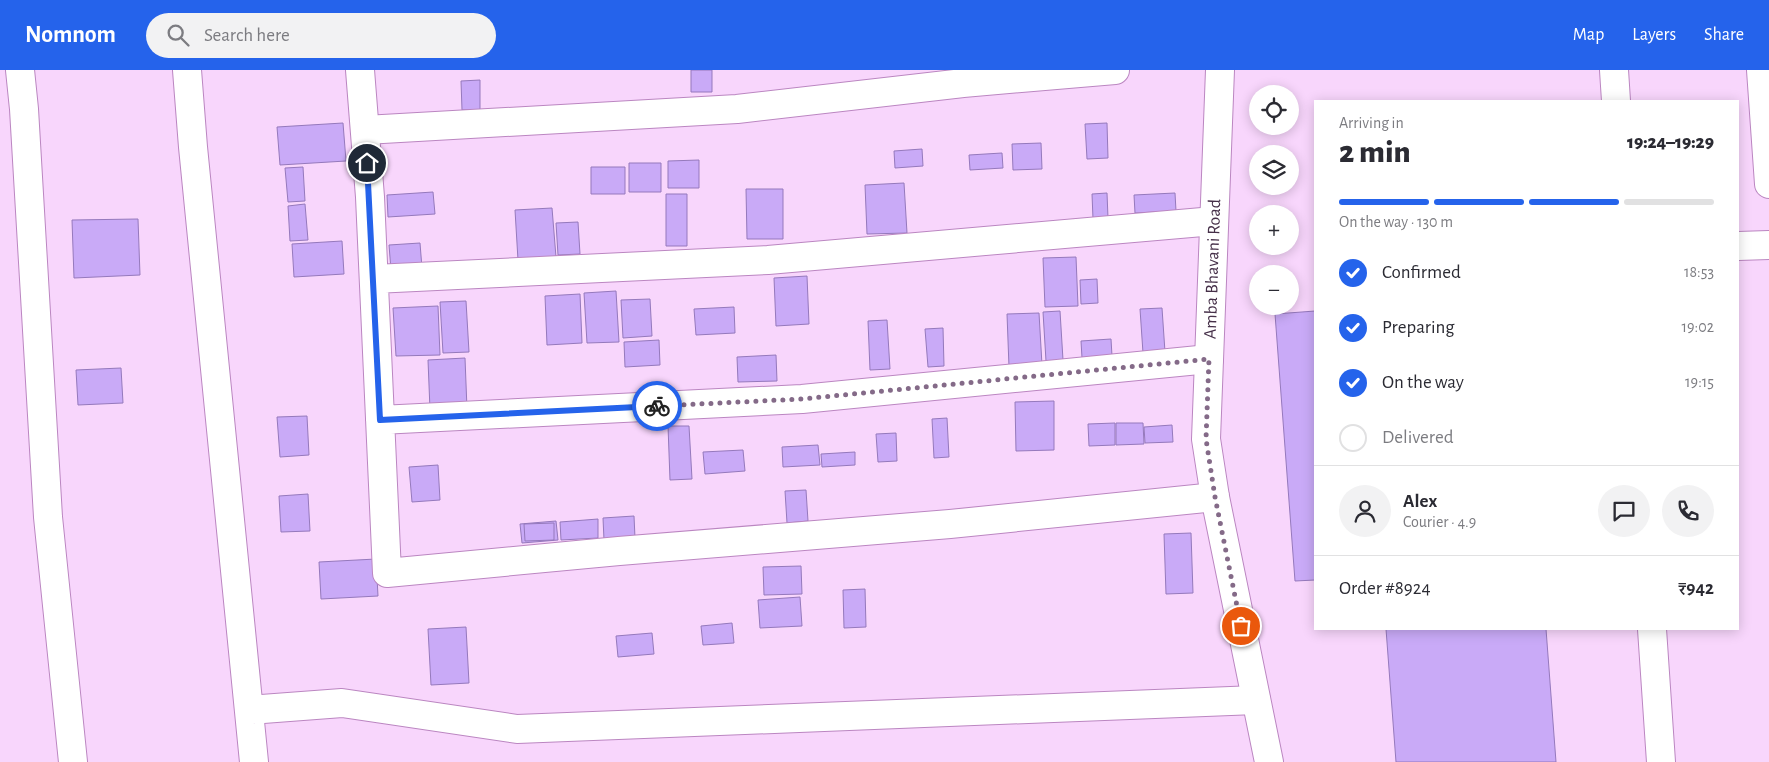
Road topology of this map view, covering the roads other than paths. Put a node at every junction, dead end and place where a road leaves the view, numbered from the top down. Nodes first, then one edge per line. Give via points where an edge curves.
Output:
1 (20, 70) edge
2 (187, 70) edge
3 (360, 70) edge
4 (1115, 70) edge
5 (1220, 70) edge
6 (1614, 70) edge
7 (1761, 70) edge
8 (1616, 100) edge
9 (365, 130) junction
10 (1769, 184) edge
11 (1214, 221) junction
12 (1769, 245) edge
13 (1739, 246) edge
14 (374, 279) junction
15 (1209, 359) junction
16 (380, 420) junction
17 (1215, 497) junction
18 (1652, 630) edge
19 (1256, 700) junction
20 (249, 710) junction
21 (73, 762) edge
22 (254, 762) edge
23 (1269, 762) edge
24 (1661, 762) edge

1 - 21 street via 48,517
2 - 20 street
3 - 9 street
4 - 9 street via 737,109
5 - 11 street, Amba Bhavani Road
6 - 8 street
7 - 10 street
9 - 14 street
11 - 14 street via 768,260
11 - 15 street, Amba Bhavani Road
12 - 13 street
14 - 16 street
15 - 16 street via 802,399
15 - 17 street, Amba Bhavani Road via 1206,439
16 - 17 street via 387,574
17 - 19 street, Amba Bhavani Road
18 - 24 street
19 - 20 street via 517,729 342,703
19 - 23 street, Amba Bhavani Road
20 - 22 street

